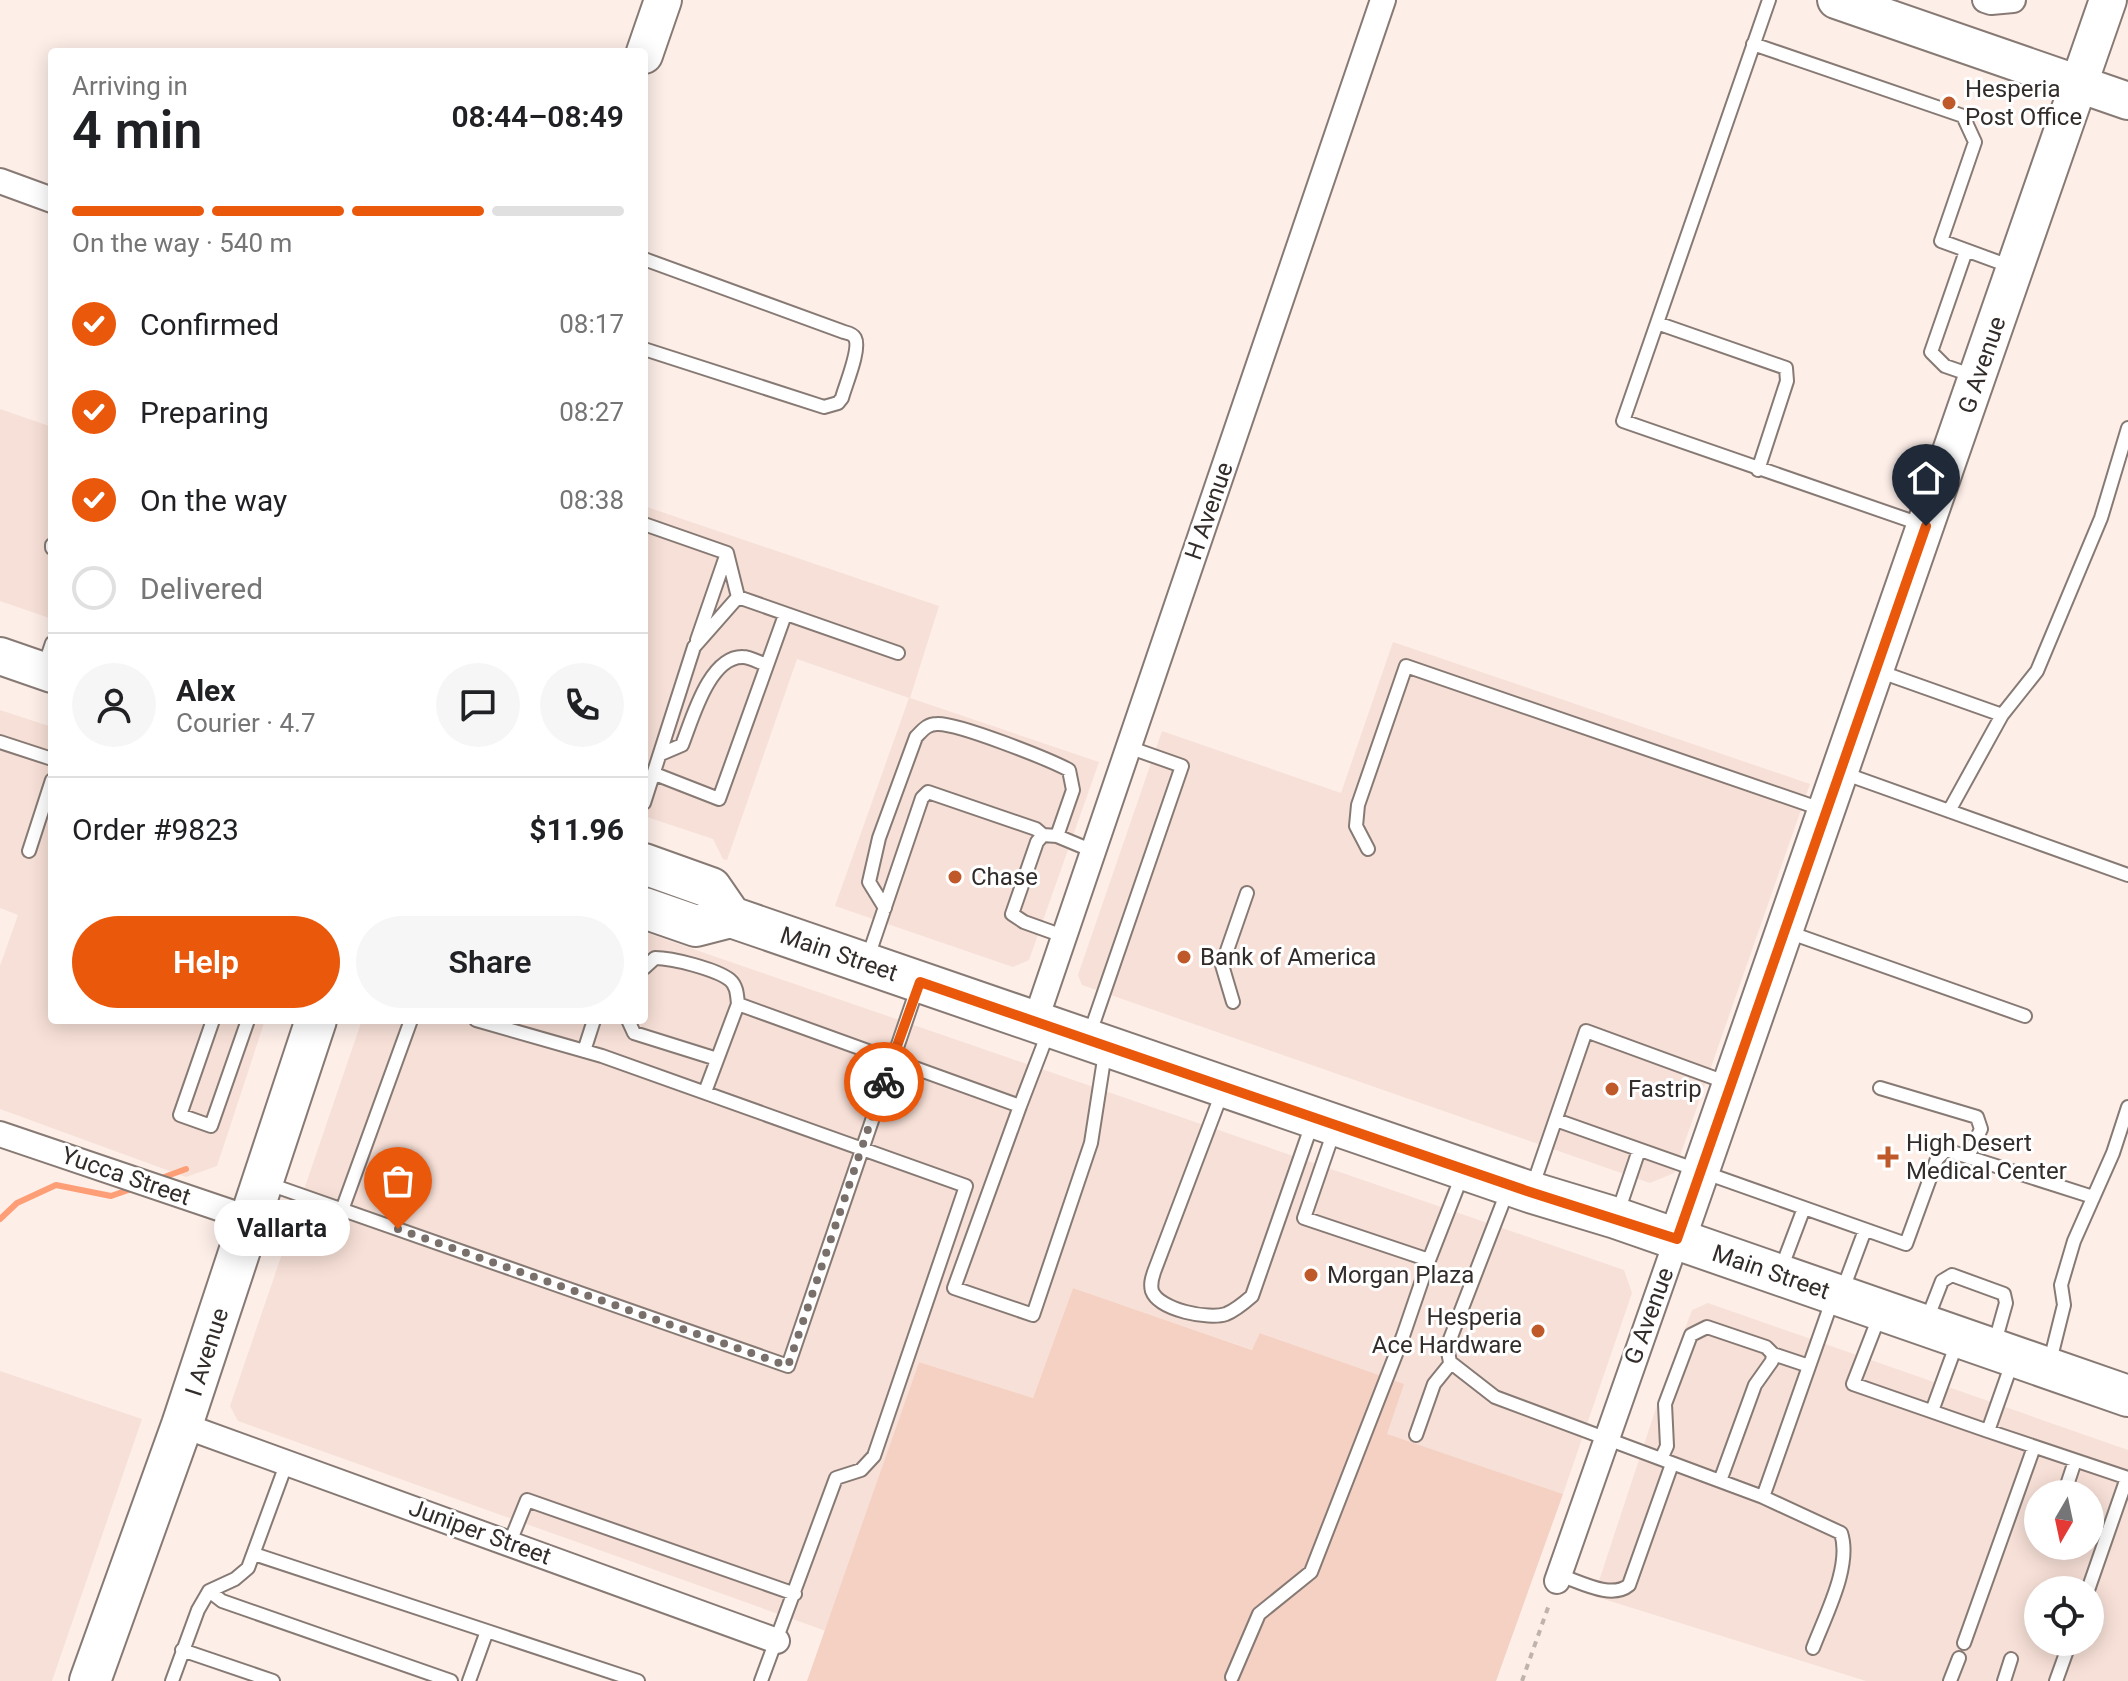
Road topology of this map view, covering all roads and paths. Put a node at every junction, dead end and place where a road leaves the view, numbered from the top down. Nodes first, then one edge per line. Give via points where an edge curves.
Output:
1 (1383, 0) edge
2 (1769, 0) edge
3 (1836, 0) edge
4 (1985, 0) edge
5 (2013, 0) edge
6 (2108, 0) edge
7 (656, 2) edge
8 (1753, 44) junction
9 (646, 48) edge
10 (2080, 84) junction
11 (2128, 101) edge
12 (0, 181) edge
13 (48, 199) edge
14 (1966, 251) junction
15 (648, 260) edge
16 (2015, 268) junction
17 (1657, 323) junction
18 (648, 350) edge
19 (1977, 377) junction
20 (2128, 428) edge
21 (1753, 468) junction
22 (648, 525) edge
23 (1926, 526) junction
24 (727, 553) junction
25 (738, 597) junction
26 (785, 615) junction
27 (694, 647) junction
28 (898, 653) dead end
29 (0, 656) edge
30 (48, 663) edge
31 (767, 665) junction
32 (1875, 670) junction
33 (2002, 715) junction
34 (0, 742) edge
35 (1128, 747) junction
36 (661, 754) junction
37 (48, 758) edge
38 (1840, 772) junction
39 (655, 774) junction
40 (48, 792) edge
41 (648, 792) edge
42 (1827, 811) junction
43 (1949, 811) junction
44 (1050, 836) junction
45 (1368, 849) dead end
46 (29, 851) dead end
47 (1093, 851) junction
48 (648, 865) edge
49 (2128, 875) edge
50 (1247, 893) dead end
51 (885, 908) junction
52 (648, 909) edge
53 (731, 917) junction
54 (1785, 930) junction
55 (1063, 936) junction
56 (866, 963) junction
57 (648, 964) edge
58 (920, 982) junction
59 (1233, 1002) dead end
60 (738, 1004) junction
61 (2025, 1016) dead end
62 (212, 1024) edge
63 (247, 1024) edge
64 (315, 1024) edge
65 (410, 1024) edge
66 (490, 1024) edge
67 (593, 1024) edge
68 (630, 1024) edge
69 (1042, 1024) junction
70 (1097, 1043) junction
71 (584, 1051) junction
72 (717, 1059) junction
73 (892, 1059) junction
74 (1731, 1084) junction
75 (1224, 1087) junction
76 (1880, 1088) dead end
77 (705, 1092) junction
78 (1020, 1106) junction
79 (2128, 1107) edge
80 (1556, 1120) junction
81 (1325, 1122) junction
82 (0, 1134) edge
83 (862, 1147) junction
84 (1639, 1150) junction
85 (1968, 1157) junction
86 (1464, 1170) junction
87 (1701, 1171) junction
88 (1520, 1189) junction
89 (2093, 1197) junction
90 (257, 1200) junction
91 (1804, 1208) junction
92 (342, 1210) junction
93 (1616, 1218) junction
94 (1865, 1230) junction
95 (1677, 1239) junction
96 (1429, 1260) junction
97 (1779, 1275) junction
98 (1837, 1295) junction
99 (1882, 1310) junction
100 (1988, 1348) junction
101 (1770, 1351) junction
102 (1451, 1363) junction
103 (1809, 1366) junction
104 (2128, 1396) edge
105 (1932, 1411) junction
106 (182, 1425) junction
107 (1988, 1431) junction
108 (1416, 1435) dead end
109 (1605, 1440) junction
110 (2034, 1447) junction
111 (2075, 1461) junction
112 (287, 1462) junction
113 (1667, 1462) junction
114 (2128, 1478) edge
115 (2069, 1480) edge
116 (1720, 1481) junction
117 (1763, 1497) junction
118 (510, 1542) junction
119 (254, 1554) junction
120 (2093, 1576) edge
121 (1558, 1578) junction
122 (209, 1591) junction
123 (795, 1594) junction
124 (487, 1631) junction
125 (777, 1641) junction
126 (1964, 1643) dead end
127 (1813, 1648) dead end
128 (182, 1650) junction
129 (2065, 1656) edge
130 (1959, 1658) dead end
131 (2011, 1659) dead end
132 (1232, 1677) dead end
133 (90, 1681) edge
134 (172, 1681) edge
135 (273, 1681) edge
136 (451, 1681) edge
137 (469, 1681) edge
138 (638, 1681) edge
139 (761, 1681) edge
140 (1522, 1681) edge
141 (1950, 1681) edge
142 (2004, 1681) edge
143 (2056, 1681) edge

1 - 35 street, H Avenue
2 - 8 lane
3 - 10 street
4 - 5 street
6 - 10 street, G Avenue
7 - 9 street
8 - 14 lane via 1963,116 1975,142 1941,241
8 - 17 lane
10 - 11 street
10 - 16 street, G Avenue
12 - 13 street
14 - 16 lane
14 - 19 lane via 1931,352 1945,366
15 - 18 lane via 850,334 857,347 842,398 824,407
16 - 19 street, G Avenue
17 - 21 lane via 1623,421
17 - 21 lane via 1786,368 1787,381
19 - 23 street, G Avenue
20 - 33 lane via 2101,518 2037,671
21 - 23 lane
22 - 24 lane
23 - 32 street, G Avenue
24 - 25 lane
24 - 27 lane
25 - 26 lane
25 - 27 lane
26 - 28 lane
26 - 31 lane
27 - 36 lane
29 - 30 street
31 - 36 lane via 743,657 727,660 704,687 682,745
31 - 39 lane via 719,799
32 - 33 lane
32 - 38 street, G Avenue
33 - 43 lane
34 - 37 lane
35 - 47 street, H Avenue
35 - 70 lane via 1182,766
36 - 39 lane
38 - 42 street, G Avenue
38 - 43 lane
39 - 41 lane
40 - 46 lane
42 - 45 lane via 1406,666 1358,805 1356,826
42 - 54 street, G Avenue
43 - 49 lane
44 - 47 lane
44 - 51 lane via 928,792
44 - 51 lane via 1073,790 1069,770 974,734 939,723 928,725 916,737 872,859 869,882
44 - 55 lane via 1037,842 1012,914
47 - 55 street, H Avenue
48 - 53 main road via 711,888
50 - 59 lane via 1222,965
51 - 56 lane
52 - 53 main road via 696,926
53 - 56 main road, Main Street
54 - 61 lane
54 - 74 street, G Avenue
55 - 69 street, H Avenue
56 - 58 main road, Main Street
57 - 60 lane via 655,958 670,958 729,979
58 - 69 main road, Main Street
58 - 73 lane
60 - 72 lane
60 - 73 lane
62 - 63 lane via 180,1115 211,1126
64 - 90 main road, I Avenue
65 - 92 lane
66 - 71 lane
67 - 71 lane
68 - 72 lane via 634,1033
69 - 70 main road, Main Street
69 - 78 lane
70 - 75 main road, Main Street
70 - 78 lane via 1091,1143 1033,1315 954,1288
71 - 77 lane
72 - 77 lane
73 - 78 lane
73 - 83 lane
74 - 80 lane via 1586,1031
74 - 87 street, G Avenue
75 - 81 main road, Main Street
75 - 81 lane via 1151,1285 1158,1300 1188,1312 1212,1317 1229,1313 1252,1296
76 - 85 lane via 1977,1117 1981,1129
77 - 83 lane
79 - 89 lane
80 - 84 lane
80 - 88 lane
81 - 86 main road, Main Street
81 - 96 lane via 1304,1218
82 - 90 street, Yucca Street
83 - 92 lane via 788,1366
83 - 123 lane via 966,1186 874,1456 861,1470 836,1478
84 - 87 lane
84 - 93 lane
85 - 89 lane
85 - 94 lane via 1946,1150 1937,1159 1906,1244
86 - 88 main road, Main Street
86 - 96 lane
87 - 91 lane
87 - 95 street, G Avenue
88 - 93 main road, Main Street
88 - 102 lane via 1447,1347
89 - 100 lane via 2061,1285 2064,1305
90 - 92 lane
90 - 106 main road, I Avenue
91 - 94 lane
91 - 97 lane
93 - 95 main road, Main Street
94 - 98 lane
95 - 97 main road, Main Street
95 - 109 street, G Avenue
96 - 132 lane via 1311,1572 1259,1614
97 - 98 main road, Main Street
98 - 99 main road, Main Street
98 - 103 lane
99 - 100 main road, Main Street
99 - 105 lane via 1853,1384
100 - 100 lane via 2006,1303 2004,1294 1952,1275 1942,1281
100 - 104 main road, Main Street
100 - 105 lane
100 - 107 lane
101 - 103 lane
101 - 113 lane via 1707,1327 1691,1335 1665,1404
101 - 116 lane via 1772,1361 1755,1385
102 - 108 lane via 1434,1384
102 - 109 lane via 1495,1397
103 - 117 lane
105 - 107 lane
106 - 112 street, Juniper Street
106 - 133 main road, I Avenue
107 - 110 lane
109 - 113 lane
109 - 121 street, G Avenue
110 - 111 lane
110 - 126 lane
111 - 114 lane
111 - 115 lane
112 - 118 street, Juniper Street
112 - 119 lane
113 - 116 lane
113 - 121 lane via 1629,1585 1610,1591
114 - 120 lane
116 - 117 lane
117 - 127 lane via 1841,1533 1846,1547
118 - 123 lane via 527,1500
118 - 125 street, Juniper Street
119 - 122 lane via 235,1579
119 - 124 lane
121 - 140 path
122 - 128 lane
122 - 136 lane via 222,1601
123 - 125 lane
124 - 137 lane
124 - 138 lane
125 - 139 lane
128 - 134 lane
128 - 135 lane
129 - 143 lane
130 - 141 lane
131 - 142 lane

